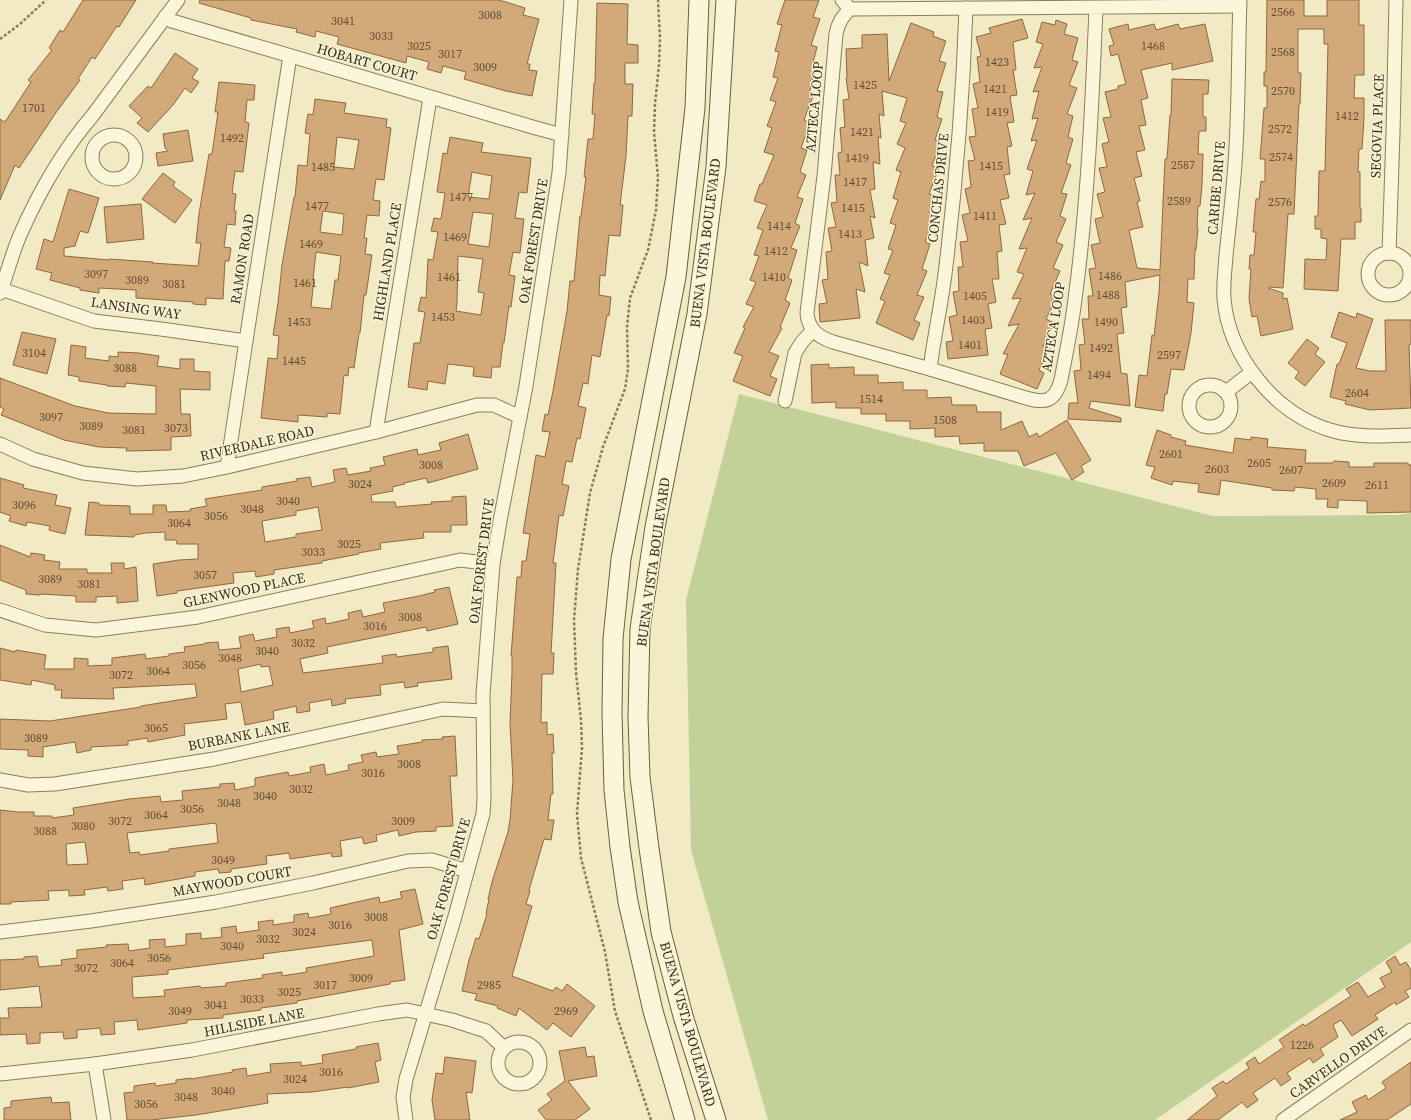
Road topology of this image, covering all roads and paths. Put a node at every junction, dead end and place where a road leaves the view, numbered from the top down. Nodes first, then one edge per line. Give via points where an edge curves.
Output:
1 (46, 0) edge
2 (178, 0) edge
3 (571, 0) edge
4 (698, 0) edge
5 (726, 0) edge
6 (1396, 0) edge
7 (1240, 3) edge
8 (846, 5) edge
9 (966, 8) junction
10 (1096, 8) junction
11 (165, 17) junction
12 (0, 39) edge
13 (290, 56) junction
14 (430, 98) junction
15 (81, 129) junction
16 (562, 135) junction
17 (96, 144) dead end
18 (1389, 253) dead end
19 (1, 291) edge
20 (813, 330) junction
21 (246, 341) junction
22 (930, 369) junction
23 (1252, 372) junction
24 (1226, 392) dead end
25 (785, 401) dead end
26 (520, 417) junction
27 (376, 432) junction
28 (1411, 435) edge
29 (0, 444) edge
30 (228, 467) junction
31 (493, 564) junction
32 (0, 610) edge
33 (483, 711) junction
34 (0, 780) edge
35 (467, 871) junction
36 (0, 932) edge
37 (425, 1014) junction
38 (1411, 1030) edge
39 (504, 1048) dead end
40 (96, 1064) junction
41 (0, 1074) edge
42 (104, 1120) edge
43 (406, 1120) edge
44 (685, 1120) edge
45 (716, 1120) edge
46 (1283, 1120) edge

1 - 12 path
2 - 11 street
3 - 16 street, OAK FOREST DRIVE
4 - 44 main road, BUENA VISTA BOULEVARD via 695,108 676,277 621,559 613,639 612,713 614,790 628,902 653,1011
5 - 45 main road, BUENA VISTA BOULEVARD via 716,167 697,314 655,527 641,621 638,717 640,777 661,932 683,1016
6 - 18 street, SEGOVIA PLACE
7 - 10 street, AZTECA LOOP
7 - 23 street, CARIBE DRIVE via 1238,110 1224,297 1227,320 1237,346
8 - 9 street, AZTECA LOOP
8 - 20 street, AZTECA LOOP via 836,34 824,176 807,313 807,321
9 - 10 street, AZTECA LOOP
9 - 22 street, CONCHAS DRIVE via 956,170 945,275
10 - 22 street, AZTECA LOOP via 1085,209 1075,300 1058,391 1046,401 1036,401
11 - 13 street, HOBART COURT
11 - 15 street
13 - 14 street, HOBART COURT
13 - 21 street, RAMON ROAD
14 - 16 street, HOBART COURT
14 - 27 street, HIGHLAND PLACE
15 - 17 street
15 - 19 street via 38,197 19,236
16 - 26 street, OAK FOREST DRIVE via 560,173
19 - 21 street, LANSING WAY via 94,321
20 - 22 street, AZTECA LOOP via 833,342
20 - 25 street via 795,352
21 - 30 street, RAMON ROAD
23 - 24 street
23 - 28 street, CARIBE DRIVE via 1275,398 1301,418 1330,430 1356,435
26 - 27 street, RIVERDALE ROAD via 494,405 477,405
26 - 31 street, OAK FOREST DRIVE
27 - 30 street, RIVERDALE ROAD
29 - 30 street, RIVERDALE ROAD via 33,459 83,474 137,479 182,476
31 - 32 street, GLENWOOD PLACE via 460,560 198,617 96,630 45,626
31 - 33 street, OAK FOREST DRIVE
33 - 34 street, BURBANK LANE via 443,709 214,759 55,784 28,785
33 - 35 street, OAK FOREST DRIVE via 483,814
35 - 36 street, MAYWOOD COURT via 432,860 408,861 216,902
35 - 37 street, OAK FOREST DRIVE
37 - 39 street, HILLSIDE LANE via 486,1031
37 - 40 street, HILLSIDE LANE via 407,1010 378,1014 192,1050
37 - 43 street, OAK FOREST DRIVE via 406,1079 403,1097
38 - 46 street, CARVELLO DRIVE
40 - 41 street, HILLSIDE LANE
40 - 42 street

